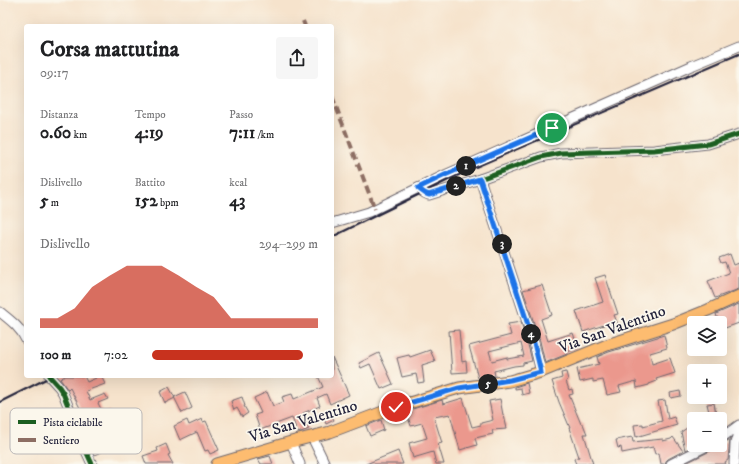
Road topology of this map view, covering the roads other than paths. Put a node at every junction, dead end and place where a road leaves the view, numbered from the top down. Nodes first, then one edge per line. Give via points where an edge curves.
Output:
1 (739, 46) edge
2 (739, 134) edge
3 (480, 179) junction
4 (418, 188) junction
5 (334, 222) edge
6 (739, 296) edge
7 (0, 312) edge
8 (24, 333) edge
9 (541, 372) junction
10 (51, 378) edge
11 (69, 408) edge
12 (739, 425) edge
13 (739, 430) edge
14 (727, 434) edge
15 (312, 437) junction
16 (291, 442) junction
17 (696, 452) edge
18 (87, 454) edge
19 (92, 464) edge
20 (217, 464) edge
21 (300, 464) edge
22 (325, 464) edge
23 (671, 464) edge
24 (734, 464) edge

1 - 4 street
2 - 3 street via 708,144 662,149 561,153 541,157
3 - 4 street via 429,195
3 - 9 street via 534,343
4 - 5 street via 369,212
6 - 9 main road, Via San Valentino via 673,324 607,345
7 - 8 street
9 - 15 main road, Via San Valentino via 459,388
10 - 11 street via 59,386
12 - 14 street
13 - 24 street via 735,443
15 - 16 main road, Via San Valentino
15 - 22 street
16 - 20 main road, Via San Valentino
16 - 21 street
17 - 23 street
18 - 19 street

